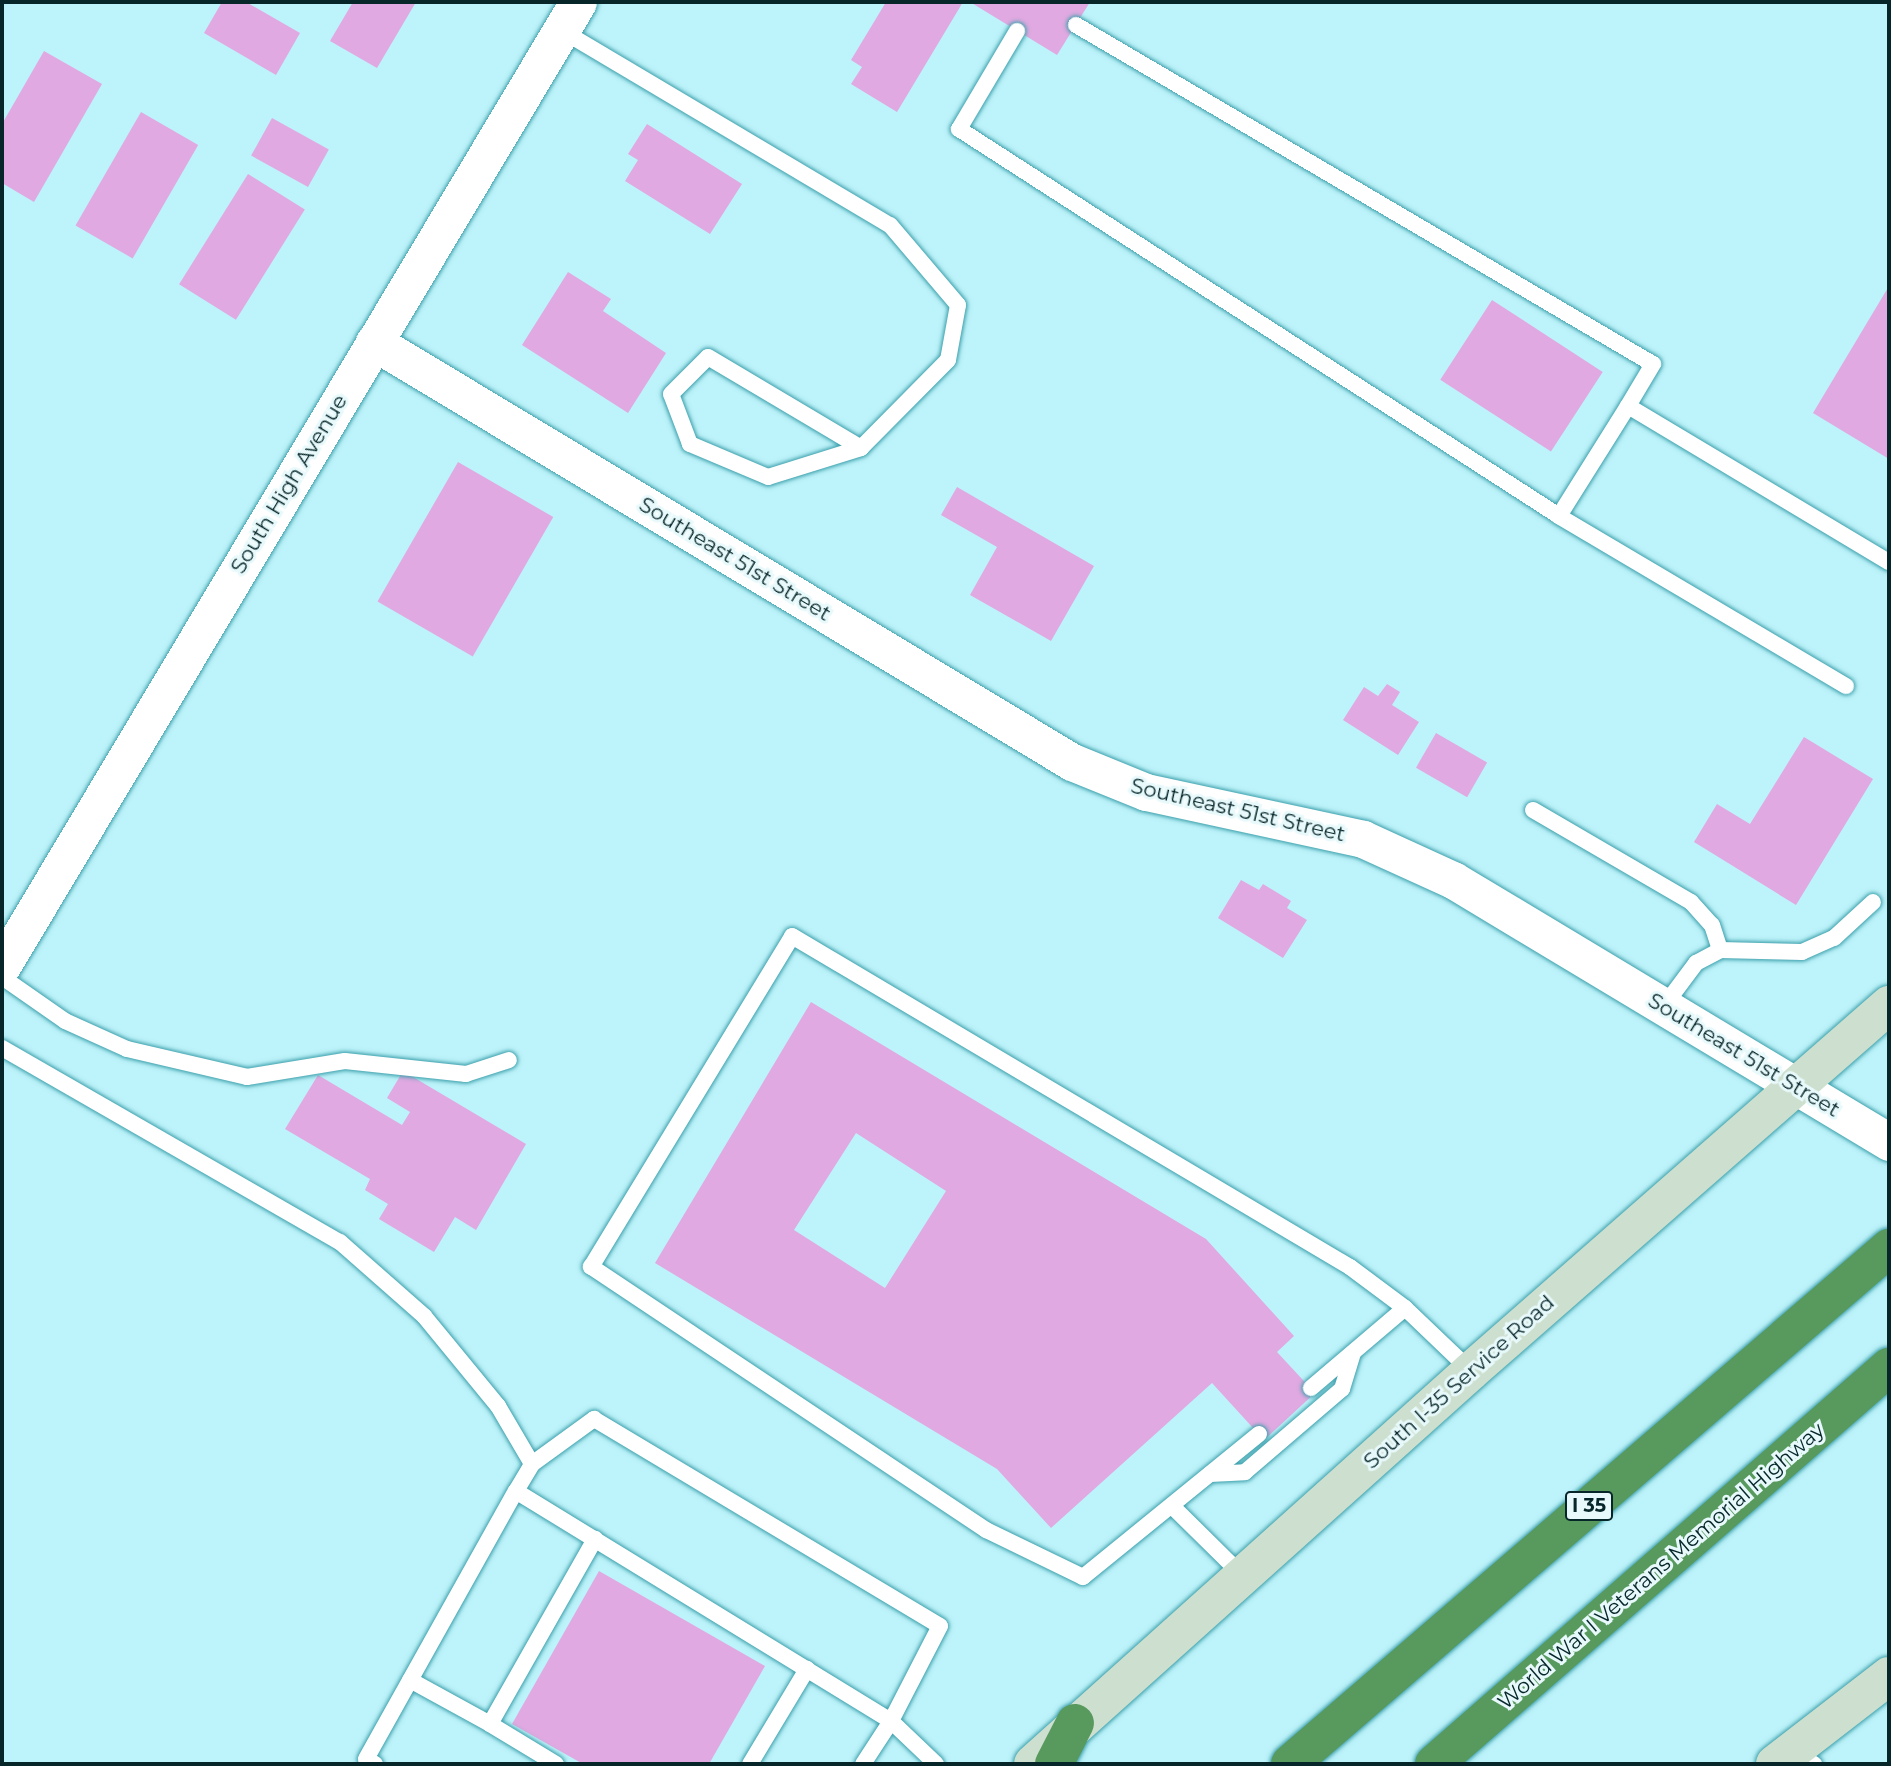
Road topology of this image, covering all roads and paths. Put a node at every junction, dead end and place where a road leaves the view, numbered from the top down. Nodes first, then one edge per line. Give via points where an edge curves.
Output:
1 (569, 16) edge
2 (1076, 24) dead end
3 (1017, 31) dead end
4 (374, 342) junction
5 (1628, 406) junction
6 (861, 448) junction
7 (1559, 516) junction
8 (1889, 562) edge
9 (1846, 686) dead end
10 (1533, 810) dead end
11 (1873, 902) dead end
12 (1720, 950) junction
13 (2, 966) edge
14 (2, 977) edge
15 (1889, 1005) edge
16 (1664, 1006) junction
17 (2, 1048) edge
18 (509, 1060) dead end
19 (1795, 1084) junction
20 (1889, 1142) edge
21 (1889, 1248) edge
22 (1405, 1308) junction
23 (1353, 1353) junction
24 (1889, 1367) edge
25 (1471, 1371) junction
26 (1311, 1388) dead end
27 (1259, 1434) dead end
28 (532, 1464) junction
29 (1210, 1474) junction
30 (516, 1491) junction
31 (1173, 1507) junction
32 (595, 1539) junction
33 (1242, 1575) junction
34 (807, 1669) junction
35 (1889, 1676) edge
36 (410, 1680) junction
37 (891, 1721) junction
38 (1075, 1723) junction
39 (490, 1724) junction
40 (1794, 1760) edge
41 (375, 1764) edge
42 (556, 1764) edge
43 (750, 1764) edge
44 (863, 1764) edge
45 (936, 1764) edge
46 (1033, 1764) edge
47 (1054, 1764) edge
48 (1290, 1764) edge
49 (1434, 1764) edge

1 - 4 street, South High Avenue
1 - 6 lane via 890,225 958,305 948,360
2 - 5 lane via 1653,364
3 - 7 lane via 959,129
4 - 13 street, South High Avenue
4 - 16 street, Southeast 51st Street via 1072,762 1146,792 1363,839 1452,880
5 - 7 lane
5 - 8 lane
6 - 6 lane via 768,477 690,444 671,394 708,358
7 - 9 lane
10 - 12 lane via 1690,902 1712,925
11 - 12 lane via 1834,938 1802,951
12 - 16 lane via 1696,962
14 - 18 lane via 65,1021 127,1049 247,1077 345,1061 466,1074
15 - 19 main road, South I-35 Service Road
16 - 19 street, Southeast 51st Street
17 - 28 lane via 340,1242 424,1315 498,1406
19 - 20 street, Southeast 51st Street
19 - 25 main road, South I-35 Service Road
21 - 48 highway, I 35
22 - 23 lane
22 - 25 lane
22 - 31 lane via 1350,1267 792,936 591,1267 986,1530 1083,1577
23 - 26 lane
23 - 29 lane via 1342,1389 1245,1472
24 - 49 highway, World War I Veterans Memorial Highway
25 - 33 main road, South I-35 Service Road
27 - 29 lane
28 - 30 lane
28 - 37 lane via 594,1419 940,1626
29 - 31 lane
30 - 32 lane
30 - 36 lane
31 - 33 lane
32 - 34 lane
32 - 39 lane
33 - 38 main road, South I-35 Service Road
34 - 37 lane
34 - 43 lane
35 - 40 main road
36 - 39 lane
36 - 41 lane via 366,1759
37 - 44 lane
37 - 45 lane
38 - 46 main road, South I-35 Service Road
38 - 47 highway
39 - 42 lane

